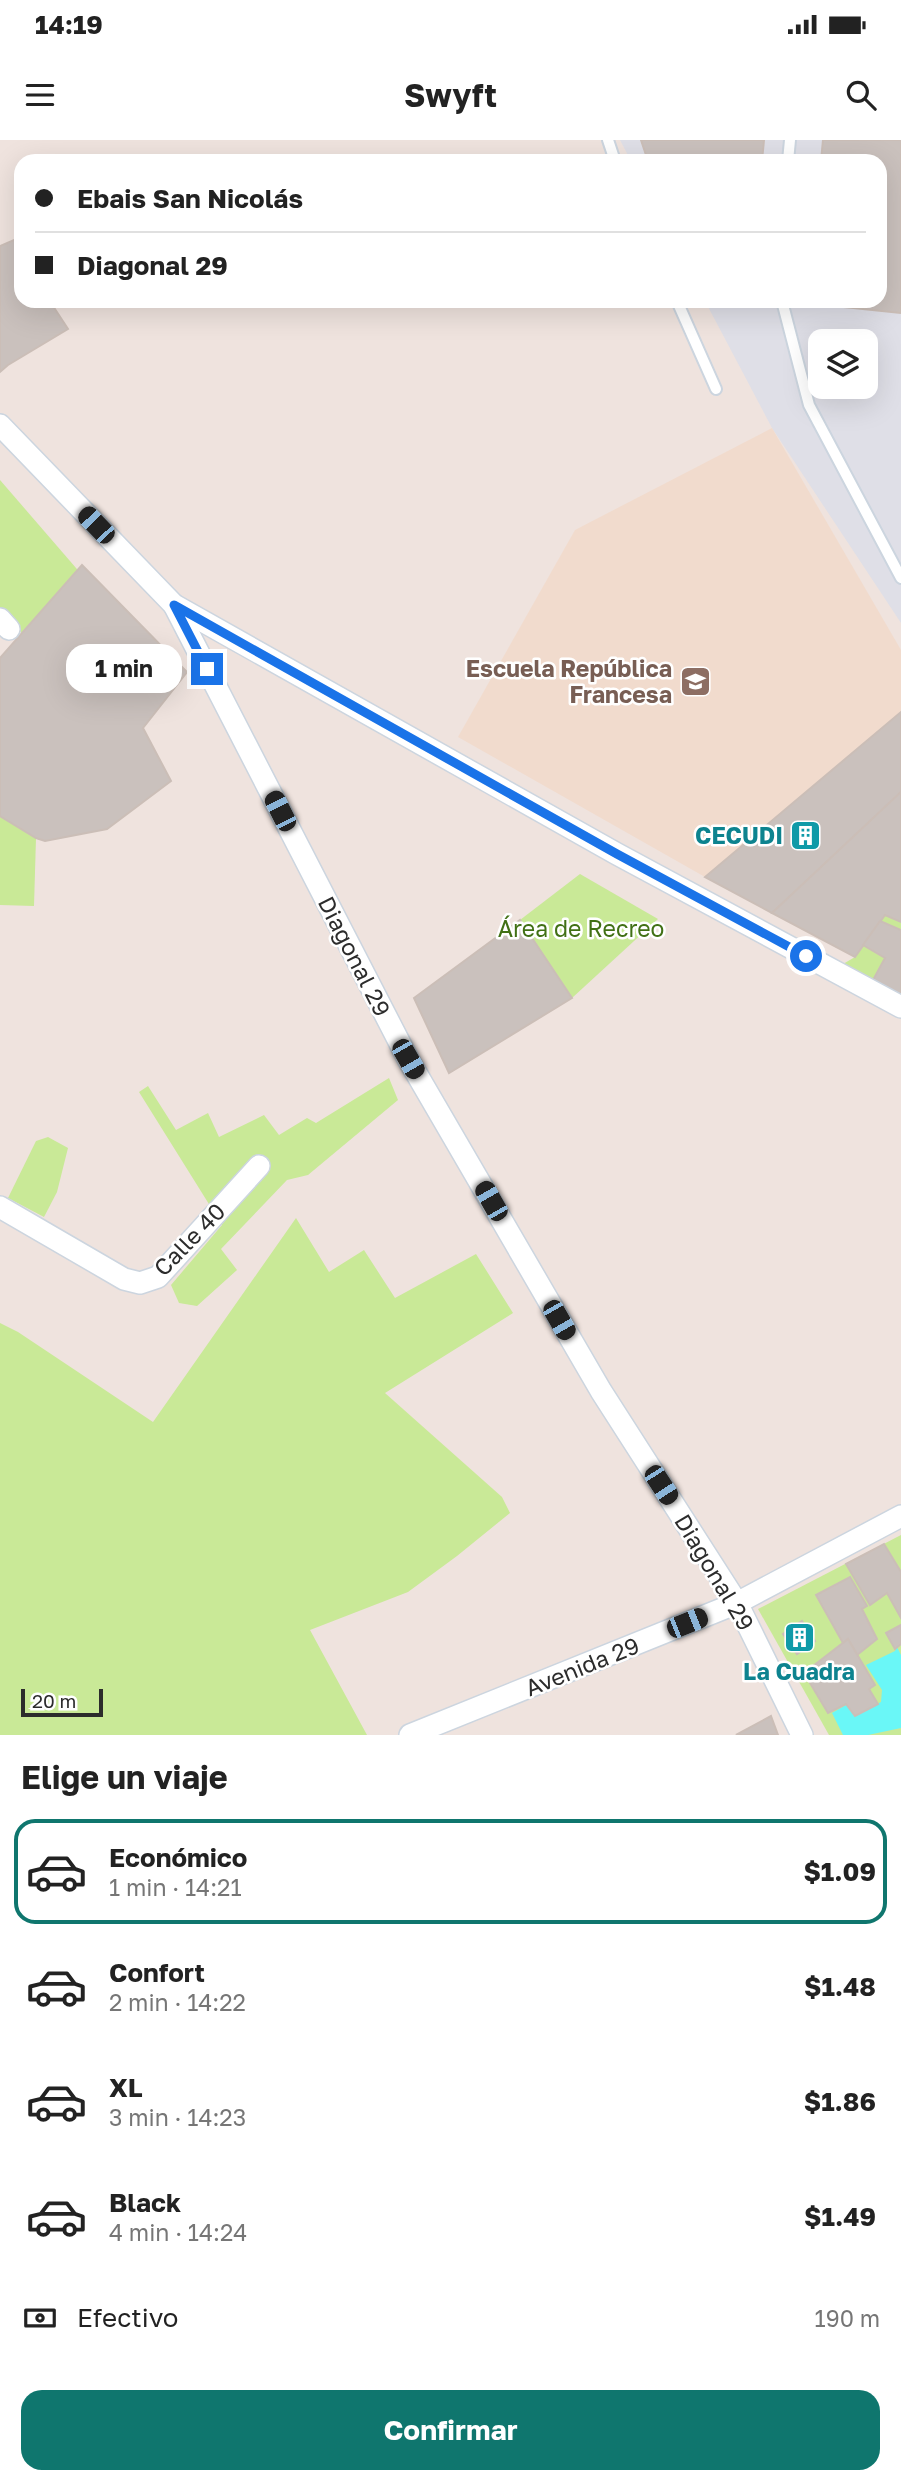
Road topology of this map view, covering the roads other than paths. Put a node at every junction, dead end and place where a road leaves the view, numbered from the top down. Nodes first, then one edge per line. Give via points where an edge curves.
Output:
1 (680, 308) edge
2 (784, 308) edge
3 (716, 389) dead end
4 (0, 425) edge
5 (901, 578) edge
6 (174, 605) junction
7 (901, 1007) edge
8 (259, 1166) dead end
9 (0, 1207) edge
10 (901, 1516) edge
11 (737, 1603) junction
12 (410, 1735) edge
13 (803, 1735) edge

1 - 3 lane
2 - 5 lane via 809,405
4 - 6 street
6 - 7 street via 617,854
6 - 11 street, Diagonal 29 via 408,1059 601,1391
8 - 9 street, Calle 40 via 158,1277 140,1283 124,1279
10 - 11 street, Avenida 29
11 - 12 street, Avenida 29
11 - 13 street, Diagonal 29

